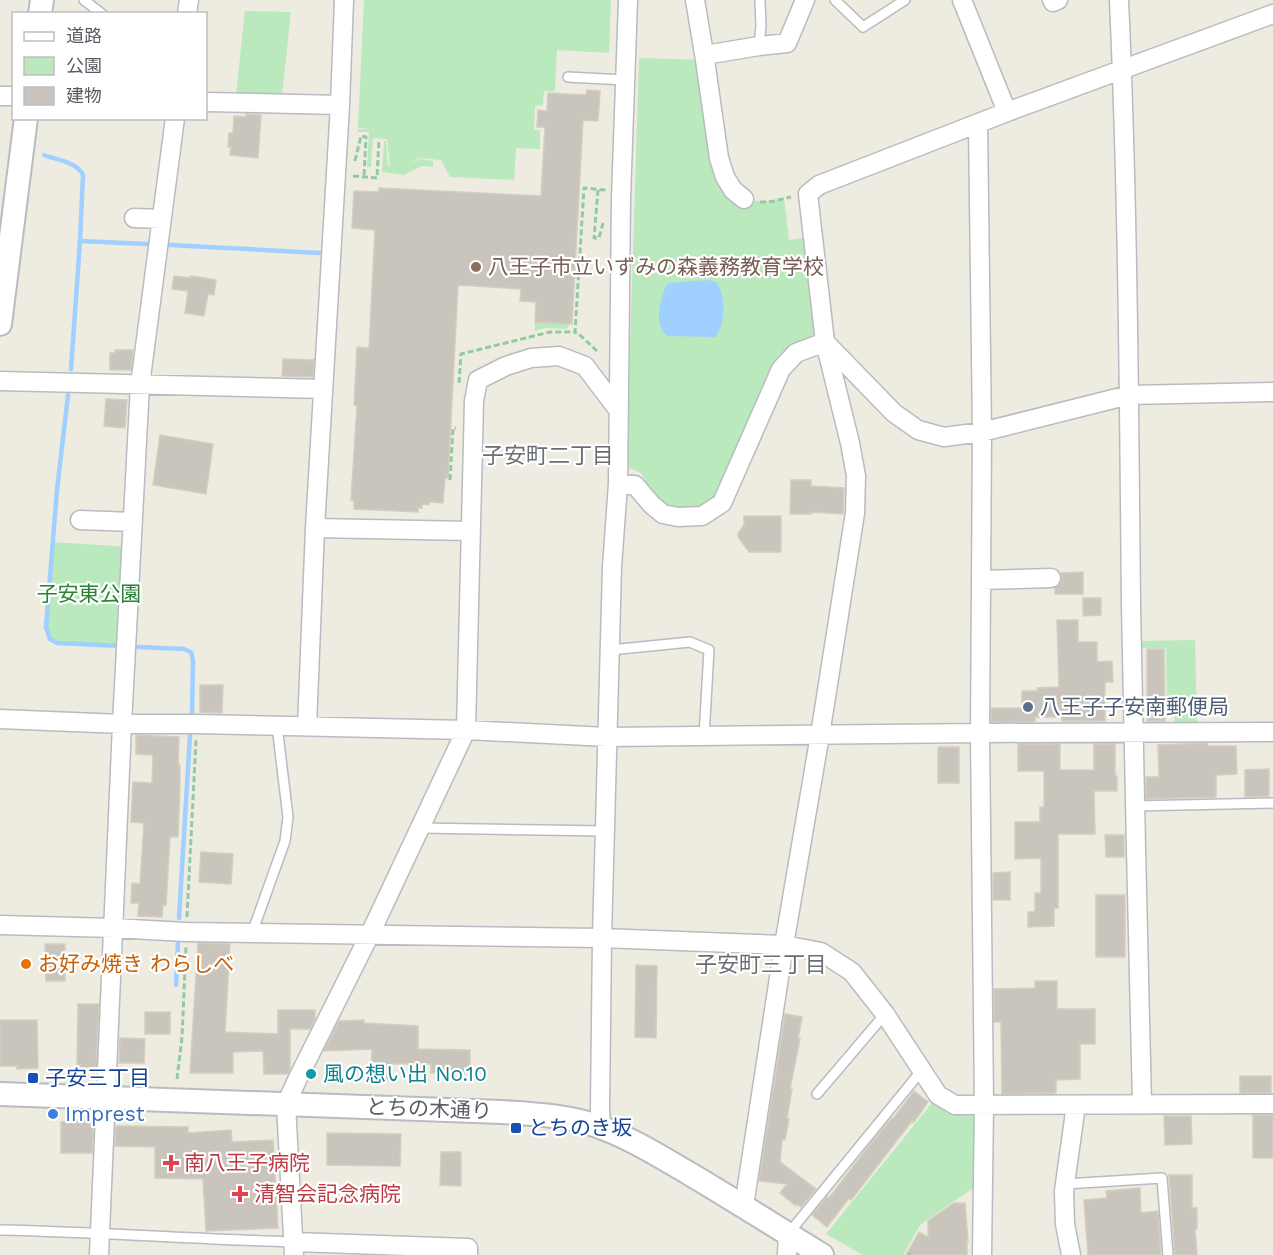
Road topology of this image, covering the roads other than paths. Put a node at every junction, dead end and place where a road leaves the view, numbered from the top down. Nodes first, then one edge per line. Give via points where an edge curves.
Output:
1 (84, 0) edge
2 (344, 0) edge
3 (628, 0) edge
4 (695, 0) edge
5 (760, 0) edge
6 (805, 0) edge
7 (835, 0) edge
8 (905, 0) edge
9 (962, 0) edge
10 (1052, 0) edge
11 (1058, 0) edge
12 (1119, 0) edge
13 (99, 12) edge
14 (1273, 15) edge
15 (759, 46) junction
16 (705, 56) junction
17 (1122, 70) junction
18 (568, 77) dead end
19 (625, 80) junction
20 (207, 102) edge
21 (340, 105) junction
22 (1007, 112) junction
23 (26, 120) edge
24 (175, 120) edge
25 (978, 124) junction
26 (744, 199) road end
27 (134, 218) dead end
28 (161, 219) junction
29 (0, 324) edge
30 (825, 342) junction
31 (0, 381) edge
32 (140, 385) junction
33 (323, 389) junction
34 (1273, 392) edge
35 (1129, 394) junction
36 (619, 411) junction
37 (982, 432) junction
38 (618, 484) junction
39 (80, 520) dead end
40 (133, 522) junction
41 (315, 528) junction
42 (470, 531) junction
43 (1051, 578) dead end
44 (981, 580) junction
45 (610, 650) junction
46 (0, 719) edge
47 (122, 724) junction
48 (277, 726) junction
49 (307, 726) junction
50 (466, 730) junction
51 (1273, 732) edge
52 (980, 733) junction
53 (1133, 734) junction
54 (820, 735) junction
55 (704, 736) junction
56 (607, 737) junction
57 (1273, 803) edge
58 (1135, 806) junction
59 (421, 828) junction
60 (605, 831) junction
61 (0, 925) edge
62 (113, 928) junction
63 (252, 933) junction
64 (370, 934) junction
65 (602, 938) junction
66 (784, 945) junction
67 (885, 1014) junction
68 (922, 1070) junction
69 (0, 1094) edge
70 (817, 1094) dead end
71 (106, 1098) junction
72 (286, 1104) junction
73 (1142, 1104) junction
74 (1273, 1104) edge
75 (1076, 1105) junction
76 (984, 1106) junction
77 (601, 1128) junction
78 (1065, 1184) junction
79 (744, 1206) junction
80 (0, 1230) edge
81 (99, 1232) junction
82 (788, 1245) edge
83 (294, 1248) edge
84 (99, 1255) edge
85 (468, 1255) edge
86 (822, 1255) edge
87 (982, 1255) edge
88 (1071, 1255) edge
89 (1168, 1255) edge

1 - 13 lane
2 - 21 street
3 - 19 street
4 - 16 street
5 - 15 lane
6 - 15 street via 787,44
7 - 8 lane via 863,27
9 - 22 street
10 - 11 street
12 - 17 street
14 - 17 street
15 - 16 street
16 - 26 street via 719,158 729,184
17 - 22 street
17 - 35 street
18 - 19 lane
19 - 36 street
20 - 21 street
21 - 33 street
22 - 25 street
23 - 29 street
24 - 28 street
25 - 30 street via 799,196
25 - 37 street
27 - 28 street
28 - 32 street
30 - 37 street via 894,413 918,430 944,437
30 - 38 street via 796,352 781,369 722,503 702,516 678,518 663,514 635,485
30 - 54 street via 856,476 855,513
31 - 32 street
32 - 33 street
32 - 40 street
33 - 41 street
34 - 35 street
35 - 37 street
35 - 53 street
36 - 38 street
36 - 42 street via 585,366 559,356 531,358 478,380
37 - 44 street
38 - 45 street
39 - 40 street
40 - 47 street
41 - 42 street
41 - 49 street
42 - 50 street
43 - 44 street
44 - 52 street
45 - 55 lane via 690,642 709,650
45 - 56 street
46 - 47 street
47 - 48 street
47 - 62 street
48 - 49 street
48 - 63 lane via 288,829
49 - 50 street
50 - 56 street
50 - 59 street
51 - 53 street
52 - 53 street
52 - 54 street
52 - 76 street
53 - 58 street
54 - 55 street
54 - 66 street
55 - 56 street
56 - 60 street
57 - 58 lane
58 - 73 street
59 - 60 lane
59 - 64 street
60 - 65 street
61 - 62 street
62 - 63 street
62 - 71 street
63 - 64 street
64 - 65 street
64 - 72 street
65 - 66 street
65 - 77 street
66 - 67 street via 821,952 852,972
66 - 79 street
67 - 68 street
67 - 70 lane
68 - 76 street via 938,1095 955,1105
68 - 82 lane
69 - 71 street, とちの木通り
71 - 72 street, とちの木通り
71 - 81 street
72 - 77 street, とちの木通り via 550,1115
72 - 83 street
73 - 74 street
73 - 75 street
75 - 76 street
75 - 78 street
76 - 87 street
77 - 79 street, とちの木通り via 660,1156
78 - 88 street via 1065,1224
78 - 89 lane via 1162,1178
79 - 82 street, とちの木通り
80 - 81 lane
81 - 83 lane
81 - 84 street
82 - 86 street, とちの木通り
83 - 85 street via 468,1248

